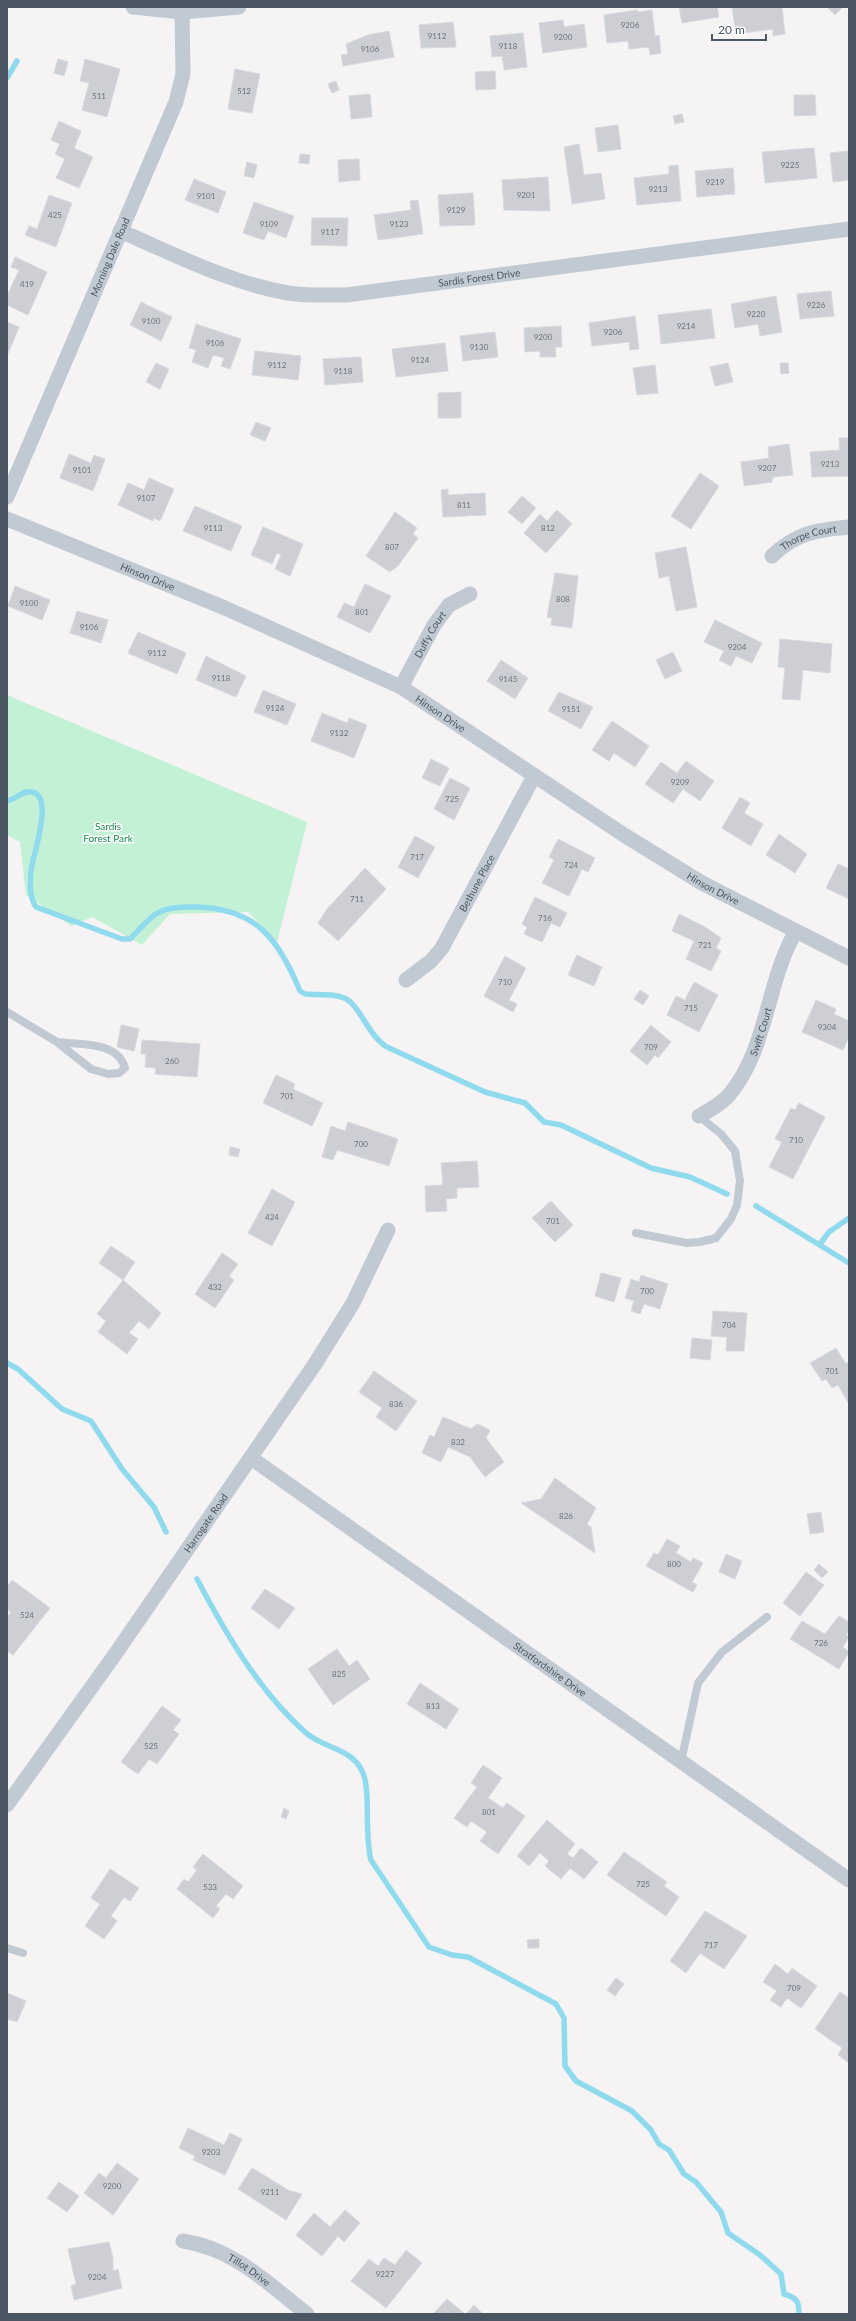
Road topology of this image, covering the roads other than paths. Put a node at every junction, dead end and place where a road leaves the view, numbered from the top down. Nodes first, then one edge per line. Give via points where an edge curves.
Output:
1 (133, 7) edge
2 (238, 7) edge
3 (182, 12) junction
4 (849, 229) edge
5 (120, 231) junction
6 (7, 496) edge
7 (7, 519) edge
8 (849, 528) edge
9 (772, 556) dead end
10 (470, 594) dead end
11 (401, 687) junction
12 (534, 776) junction
13 (796, 931) junction
14 (849, 958) edge
15 (406, 980) dead end
16 (7, 1012) edge
17 (57, 1042) junction
18 (699, 1116) joint
19 (388, 1230) dead end
20 (636, 1234) dead end
21 (251, 1458) junction
22 (767, 1618) dead end
23 (681, 1762) junction
24 (7, 1806) edge
25 (849, 1880) edge
26 (7, 1948) edge
27 (23, 1953) dead end
28 (183, 2241) dead end
29 (307, 2314) edge

1 - 3 street
2 - 3 street
3 - 5 street, Morning Dale Road via 181,86
4 - 5 street, Sardis Forest Drive via 346,295 312,296 266,288 224,275
5 - 6 street, Morning Dale Road
7 - 11 street, Hinson Drive via 225,608
8 - 9 street, Thorpe Court via 802,535 786,543
10 - 11 street, Duffy Court via 449,605 434,625
11 - 12 street, Hinson Drive
12 - 13 street, Hinson Drive via 702,883
12 - 15 street, Bethune Place via 442,948 431,961
13 - 14 street, Hinson Drive
13 - 18 street, Swift Court via 774,980 748,1067 729,1095
16 - 17 lane
17 - 17 lane via 91,1069 108,1074 119,1073 125,1068 122,1059 114,1051
18 - 20 lane via 721,1134 735,1151 740,1181 737,1205 731,1219 716,1238 700,1242 687,1243
19 - 21 street, Harrogate Road via 353,1303 316,1364
21 - 23 street, Stratfordshire Drive
21 - 24 street, Harrogate Road
22 - 23 lane via 722,1652 698,1683
23 - 25 street, Stratfordshire Drive
26 - 27 lane
28 - 29 street, Tillot Drive via 218,2249 235,2258

